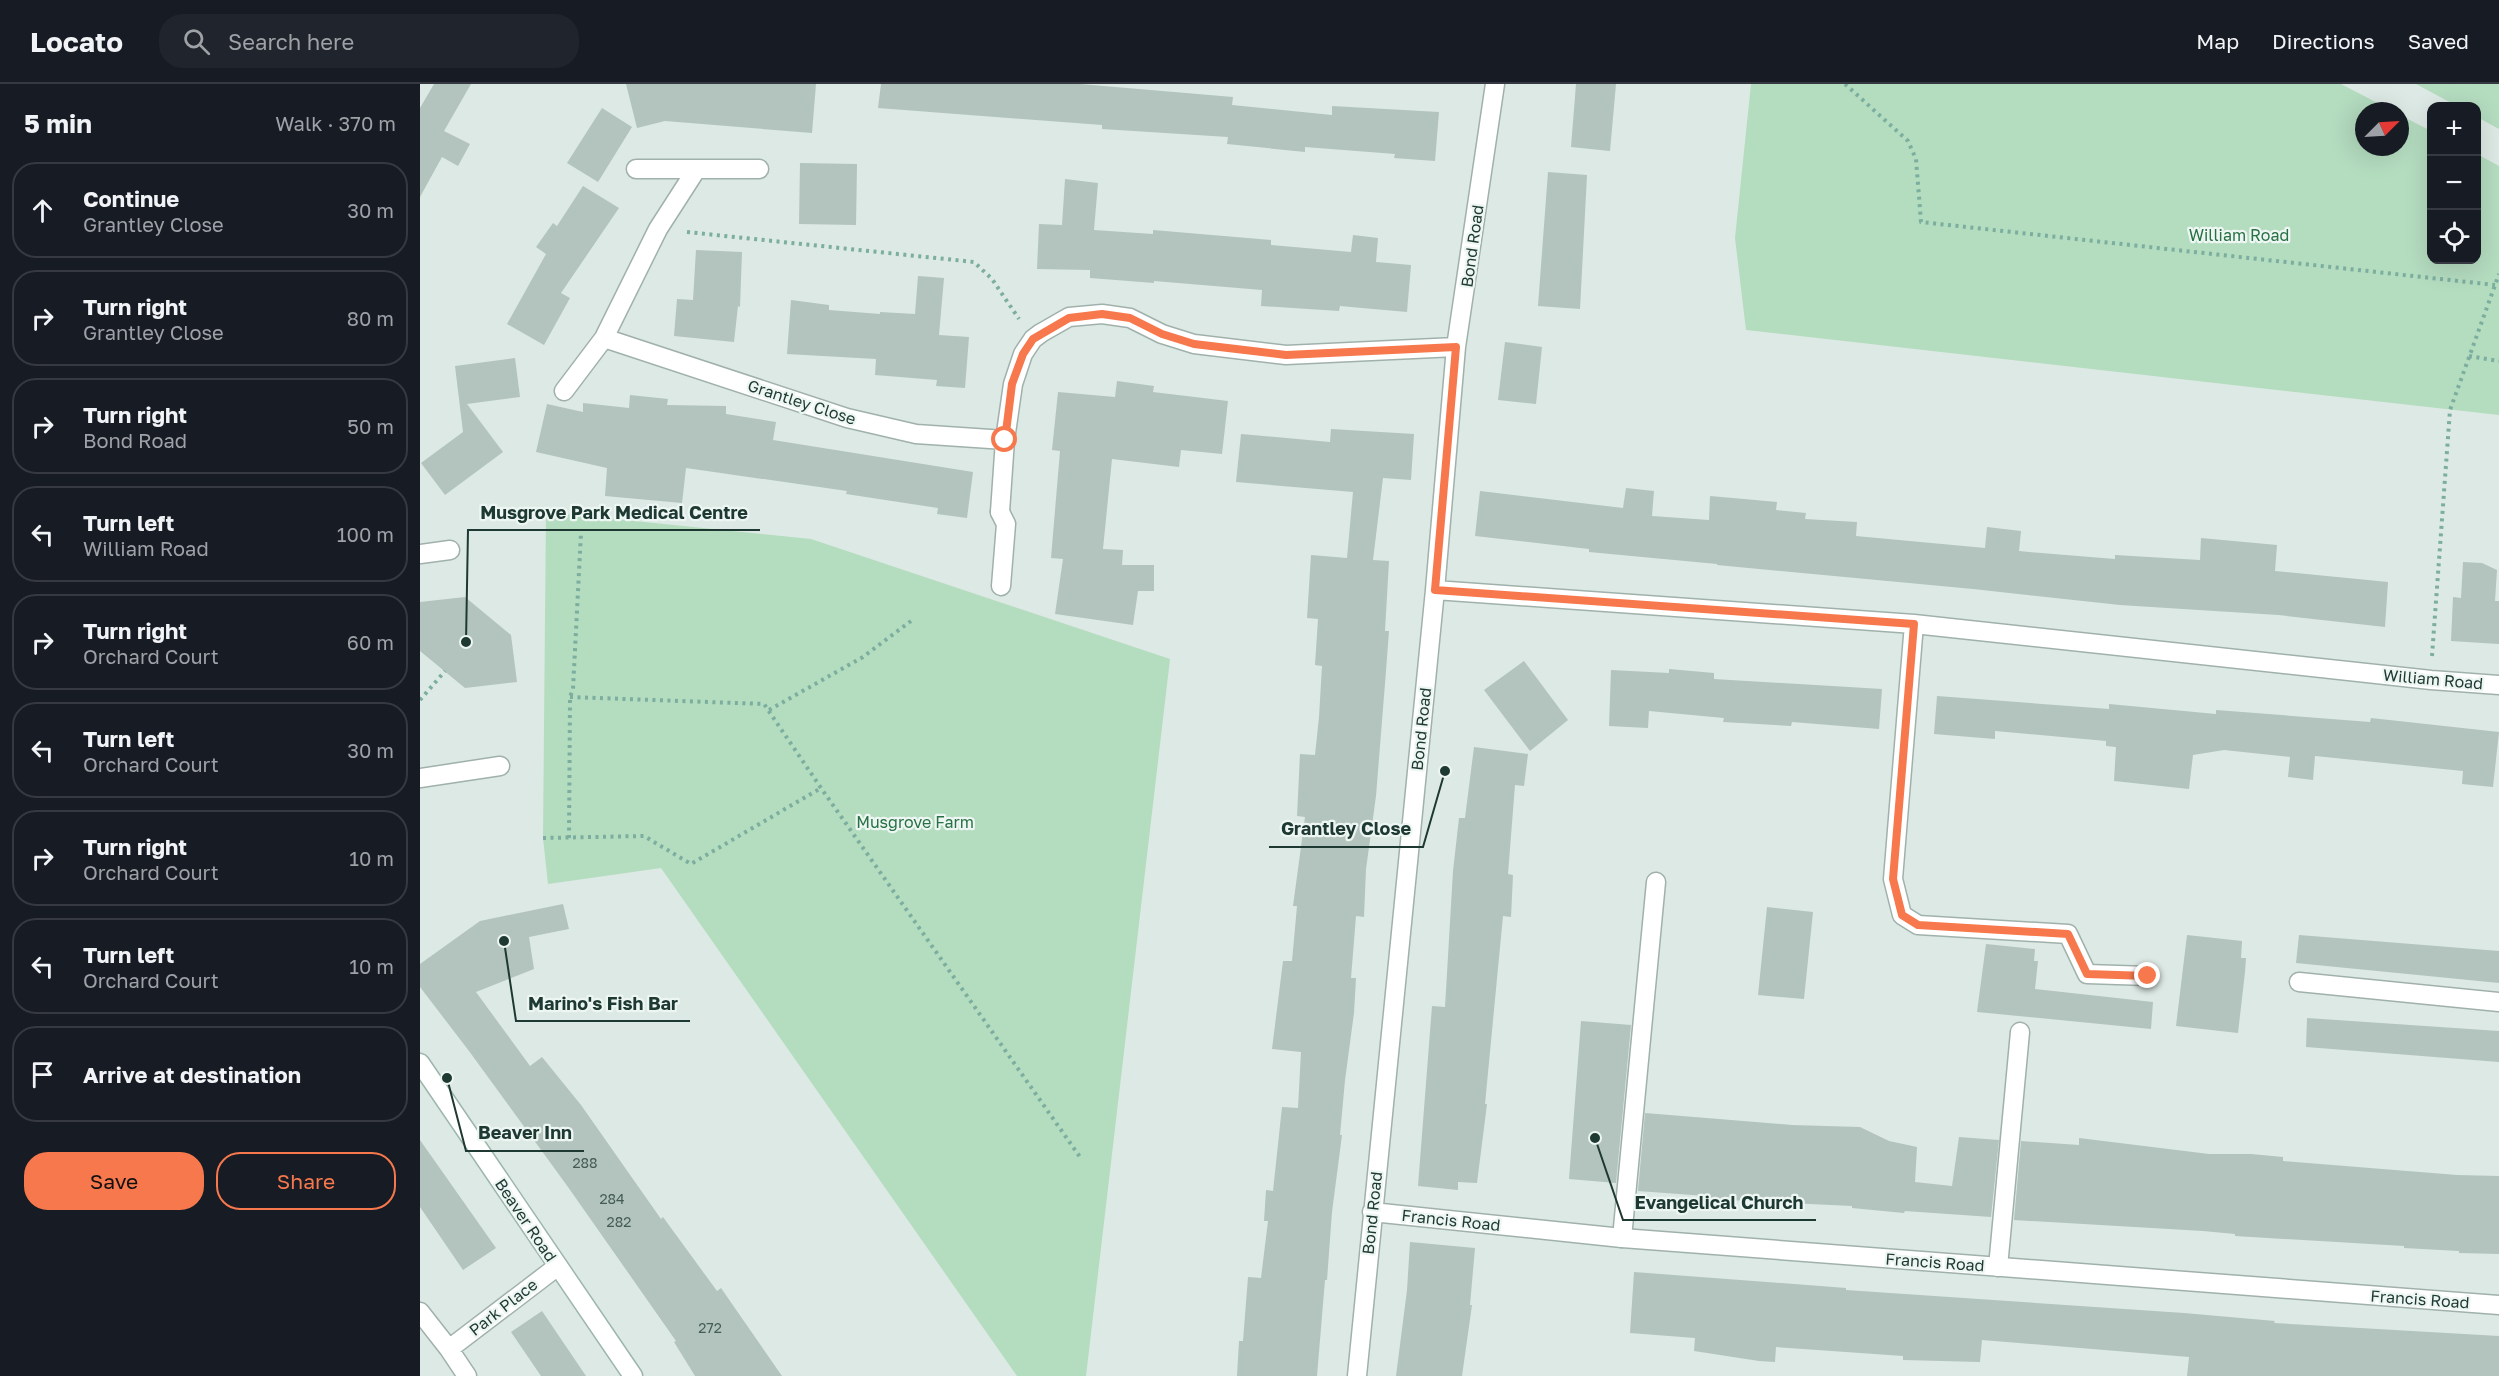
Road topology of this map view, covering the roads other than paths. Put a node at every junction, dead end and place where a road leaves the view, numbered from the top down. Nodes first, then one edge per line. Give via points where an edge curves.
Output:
1 (1495, 84) edge
2 (636, 169) dead end
3 (759, 169) dead end
4 (696, 170) junction
5 (604, 338) junction
6 (1456, 347) junction
7 (564, 391) dead end
8 (1005, 440) junction
9 (450, 550) dead end
10 (420, 554) edge
11 (1002, 586) dead end
12 (1435, 590) junction
13 (1914, 624) junction
14 (2499, 685) edge
15 (500, 766) dead end
16 (420, 778) edge
17 (1656, 882) dead end
18 (2148, 976) dead end
19 (2299, 982) dead end
20 (2499, 1002) edge
21 (2020, 1032) dead end
22 (420, 1063) edge
23 (1372, 1212) junction
24 (1622, 1238) junction
25 (558, 1266) junction
26 (1998, 1267) junction
27 (2499, 1305) edge
28 (420, 1312) edge
29 (450, 1349) junction
30 (467, 1376) edge
31 (633, 1376) edge
32 (1357, 1376) edge

1 - 6 street, Bond Road
2 - 4 street
3 - 4 street
4 - 5 street via 658,229
5 - 7 street
5 - 8 street, Grantley Close via 847,418 916,434
6 - 8 street via 1286,355 1194,344 1130,318 1102,314 1069,318 1033,339 1023,354 1012,384
6 - 12 street, Bond Road
8 - 11 street via 1000,512 1006,524
9 - 10 street
12 - 13 street, William Road
12 - 23 street, Bond Road
13 - 14 street, William Road
13 - 18 street via 1893,879 1902,915 1918,925 2068,934 2087,974
15 - 16 street
17 - 24 street
19 - 20 street
21 - 26 street
22 - 25 street, Beaver Road
23 - 24 street, Francis Road
23 - 32 street, Bond Road
24 - 26 street, Francis Road
25 - 29 street, Park Place
25 - 31 street, Beaver Road
26 - 27 street, Francis Road
28 - 29 street
29 - 30 street

